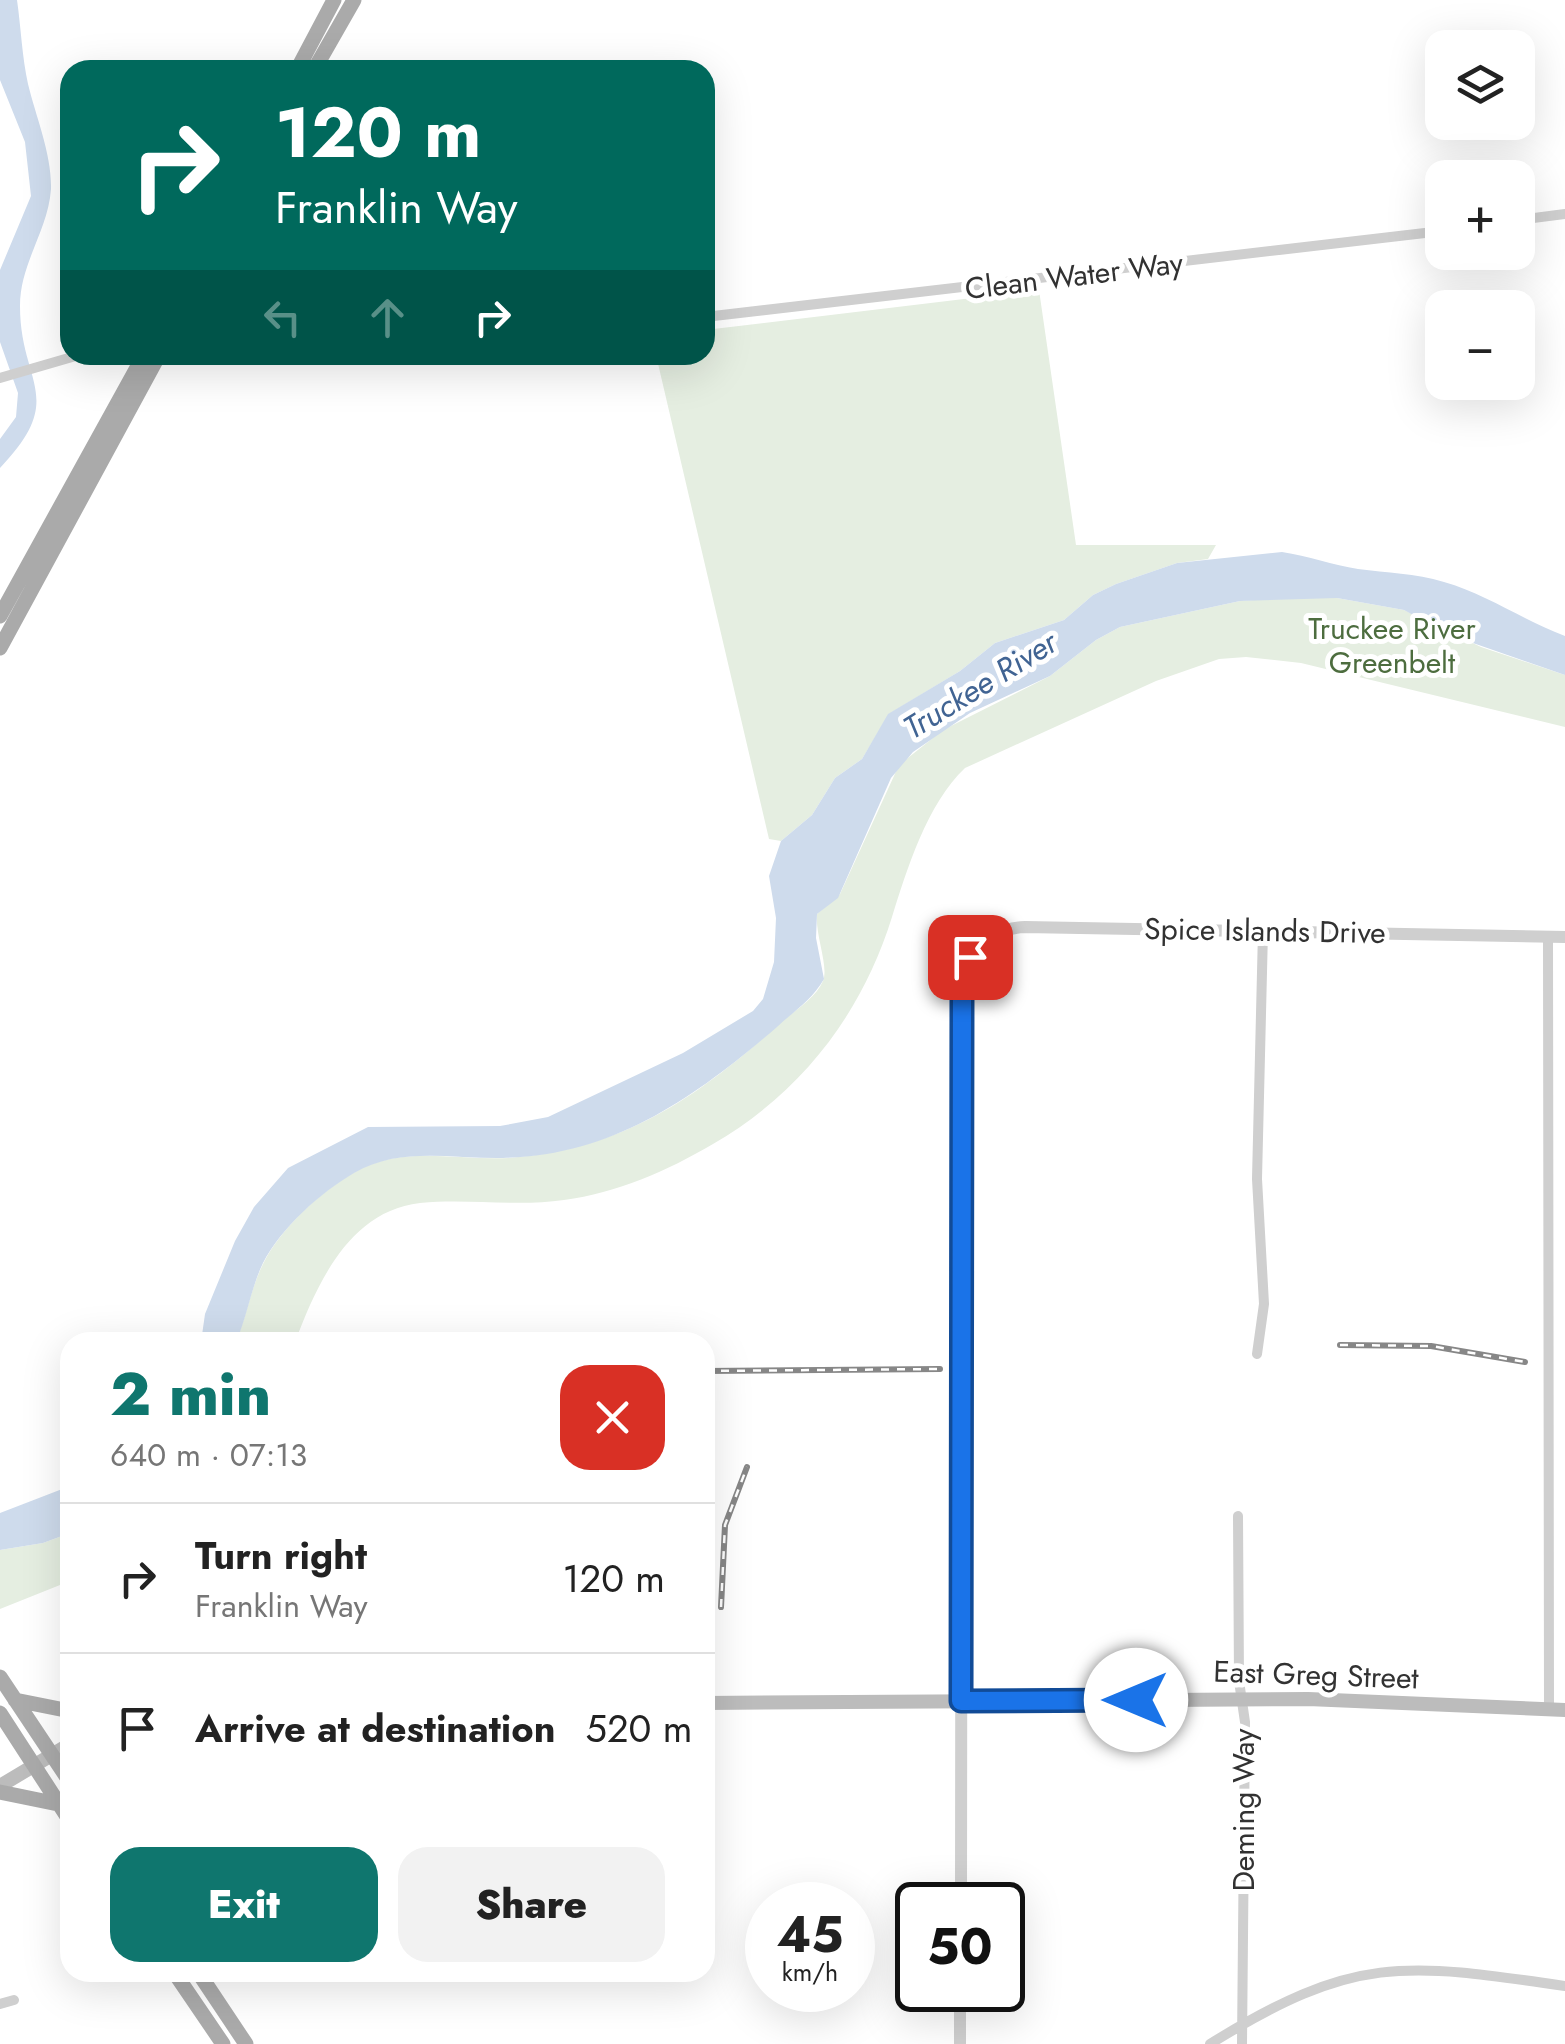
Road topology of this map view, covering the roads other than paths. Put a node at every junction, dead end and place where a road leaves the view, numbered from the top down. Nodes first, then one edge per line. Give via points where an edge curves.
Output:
1 (334, 0) edge
2 (354, 0) edge
3 (301, 60) edge
4 (320, 60) edge
5 (1565, 214) edge
6 (1535, 218) edge
7 (1425, 233) edge
8 (715, 316) edge
9 (60, 360) edge
10 (141, 365) edge
11 (151, 365) edge
12 (4, 377) edge
13 (134, 386) junction
14 (0, 616) edge
15 (0, 648) edge
16 (1263, 931) junction
17 (1548, 936) junction
18 (1565, 936) edge
19 (1256, 1354) dead end
20 (1238, 1516) dead end
21 (0, 1677) edge
22 (1242, 1699) junction
23 (16, 1700) junction
24 (961, 1701) junction
25 (715, 1703) edge
26 (60, 1709) edge
27 (1557, 1710) edge
28 (0, 1714) edge
29 (60, 1750) edge
30 (52, 1754) junction
31 (34, 1765) junction
32 (60, 1766) edge
33 (0, 1789) edge
34 (58, 1804) junction
35 (60, 1807) edge
36 (960, 1882) edge
37 (181, 1982) edge
38 (205, 1982) edge
39 (1565, 1986) edge
40 (14, 2000) dead end
41 (0, 2004) edge
42 (960, 2012) edge
43 (1243, 2024) junction
44 (223, 2044) edge
45 (246, 2044) edge
46 (960, 2044) edge
47 (1210, 2044) edge
48 (1242, 2044) edge

1 - 3 main road
2 - 4 main road
5 - 6 street
7 - 8 street, Clean Water Way
9 - 12 street
10 - 13 main road
11 - 13 main road
13 - 14 main road
13 - 15 main road
16 - 17 street, Spice Islands Drive
16 - 19 street via 1257,1186 1264,1304
16 - 24 street, Spice Islands Drive via 1012,927 972,952 962,992
17 - 18 street, Spice Islands Drive
17 - 27 street
20 - 22 street, Deming Way
21 - 23 main road
22 - 24 main road, East Greg Street
22 - 27 main road, East Greg Street
22 - 43 street, Deming Way
23 - 26 main road
23 - 30 main road
24 - 25 main road, East Greg Street
24 - 36 street
28 - 31 main road
29 - 30 main road
30 - 31 main road
30 - 32 main road
31 - 33 main road
31 - 34 main road
33 - 34 main road
34 - 35 main road
37 - 44 main road
38 - 45 main road
39 - 43 street via 1458,1970 1383,1969 1310,1988
40 - 41 street
42 - 46 street
43 - 47 street
43 - 48 street, Deming Way

